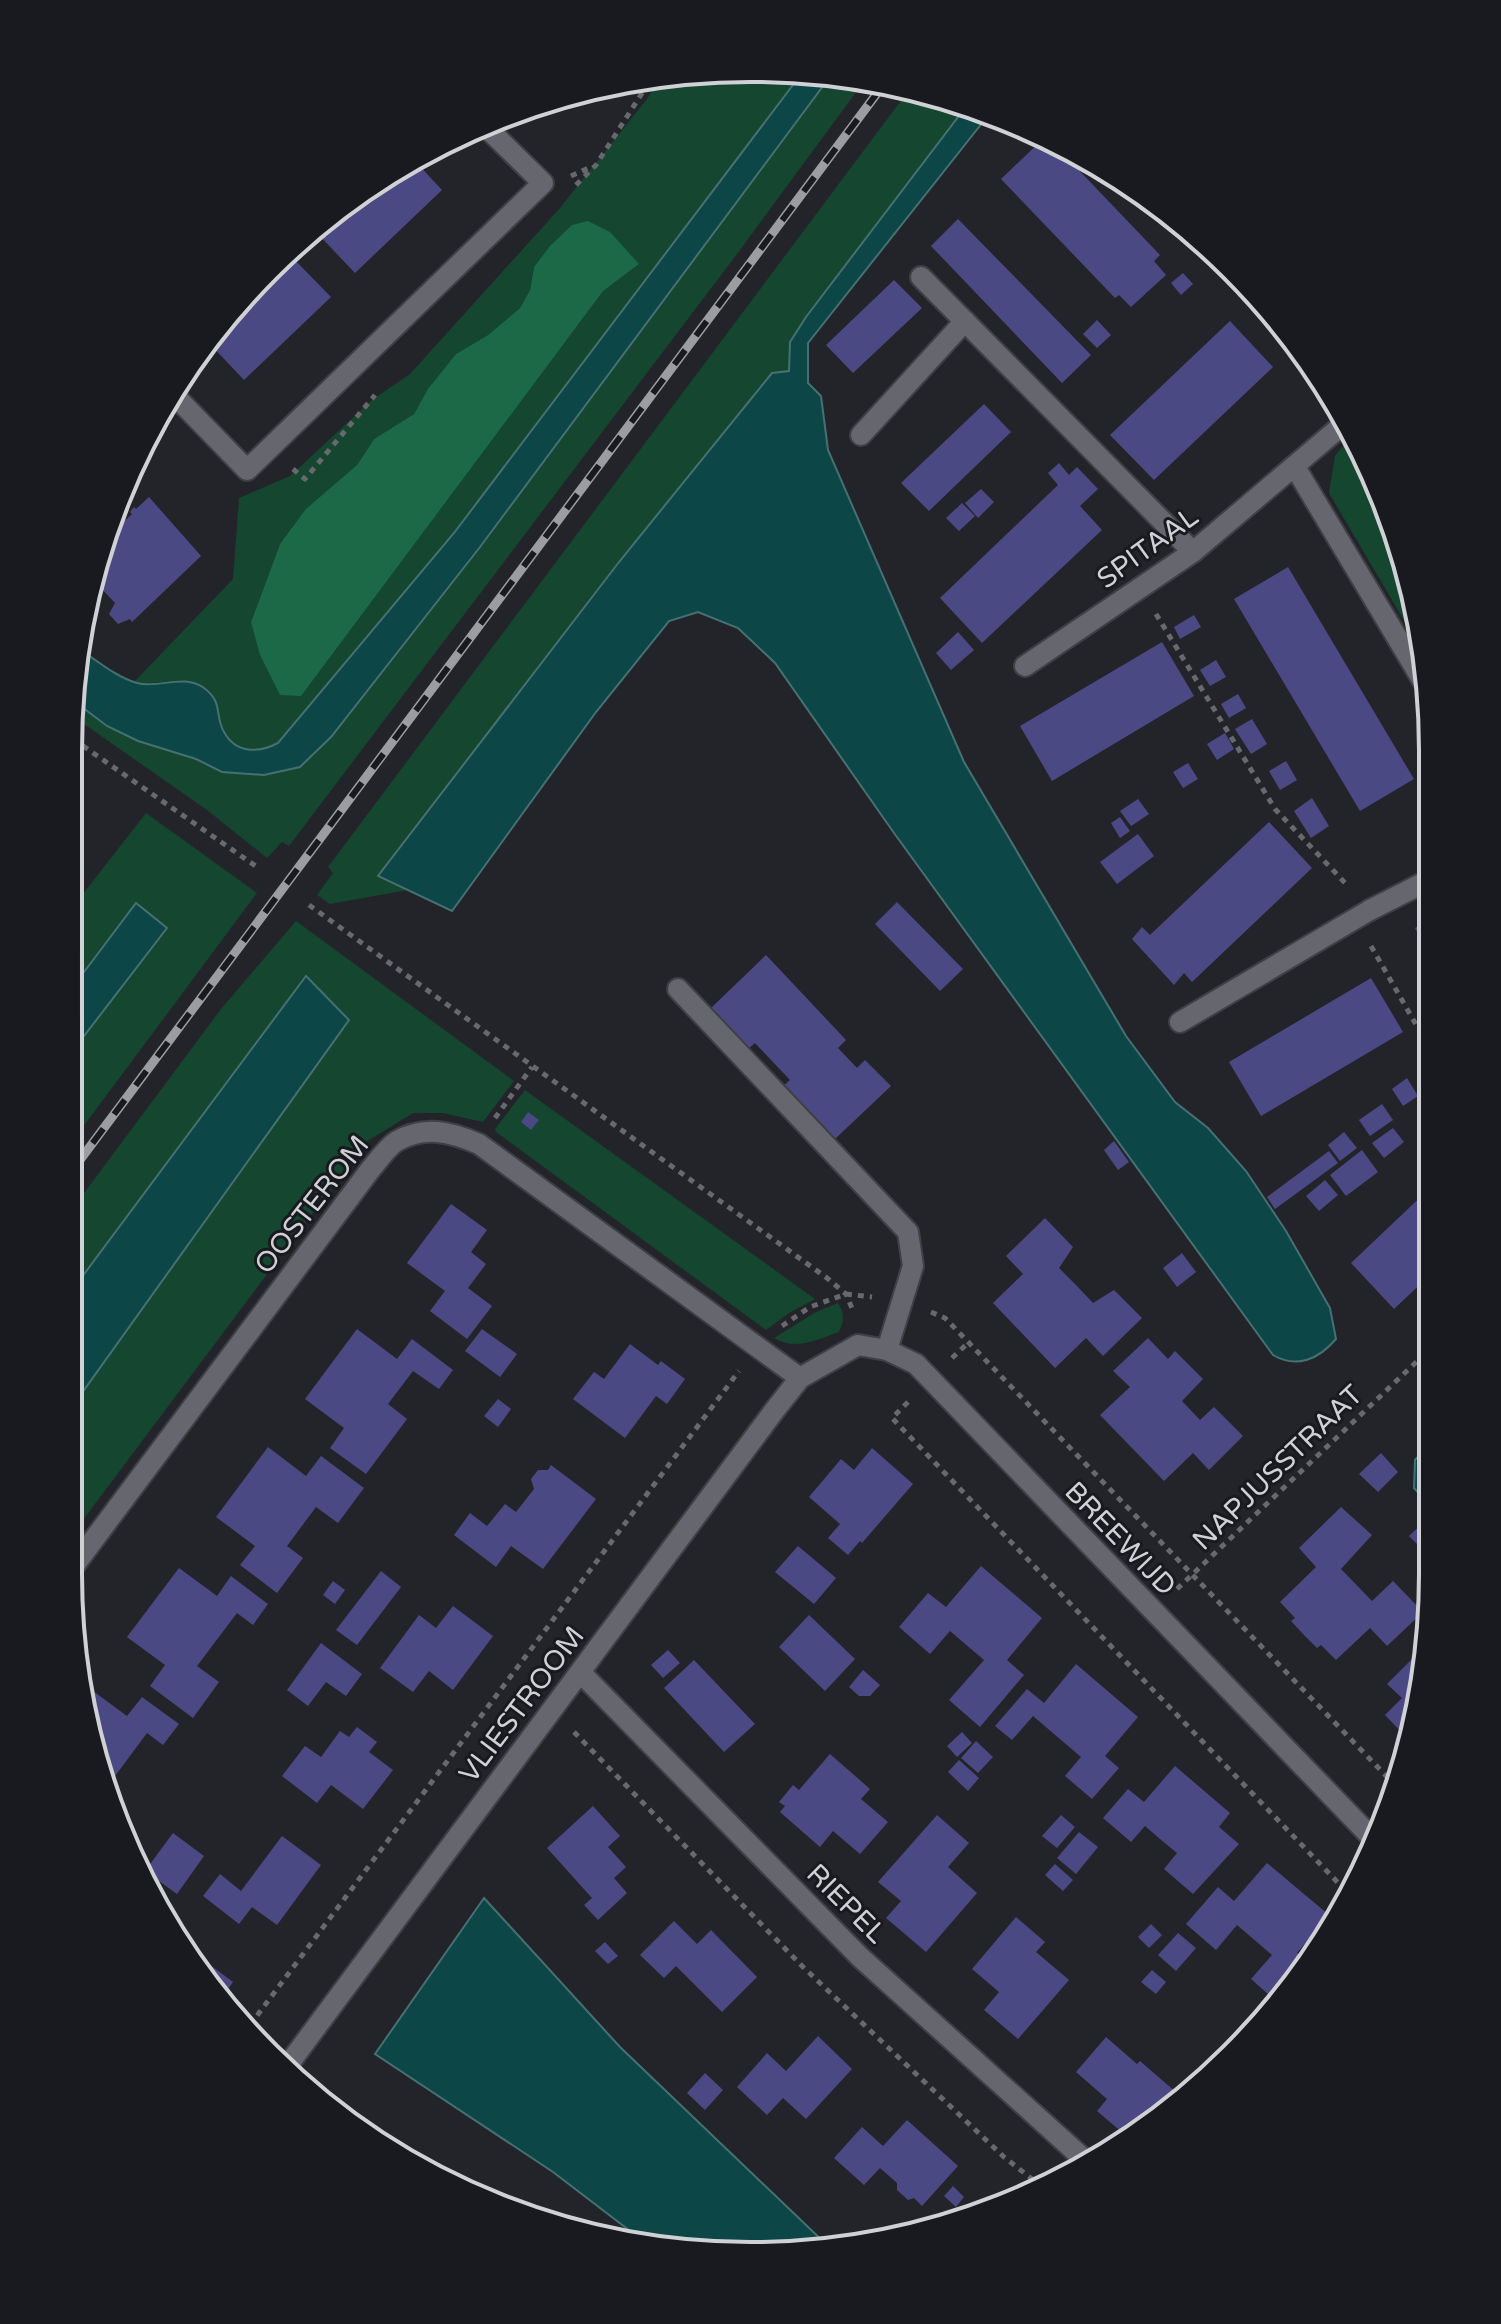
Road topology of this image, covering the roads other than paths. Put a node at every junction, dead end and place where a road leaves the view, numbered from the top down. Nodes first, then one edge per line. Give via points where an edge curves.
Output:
1 (493, 134) edge
2 (921, 277) dead end
3 (965, 321) junction
4 (181, 402) edge
5 (1337, 430) edge
6 (861, 435) dead end
7 (1295, 467) junction
8 (1193, 552) junction
9 (1413, 665) edge
10 (1025, 666) dead end
11 (1419, 885) edge
12 (678, 989) dead end
13 (1180, 1022) dead end
14 (887, 1350) junction
15 (800, 1378) junction
16 (82, 1555) edge
17 (580, 1672) junction
18 (1367, 1832) edge
19 (292, 2059) edge
20 (1079, 2155) edge

1 - 4 street via 543,183 247,470
2 - 3 street
3 - 6 street
3 - 8 street
5 - 7 street, SPITAAL
7 - 8 street, SPITAAL
7 - 9 street
8 - 10 street, SPITAAL
11 - 13 street
12 - 14 street via 908,1232 913,1266
14 - 15 street via 858,1345
14 - 18 street, BREEWIJD via 916,1364
15 - 16 street, OOSTEROM via 479,1144 452,1132 422,1131 395,1142 370,1170
15 - 17 street, VLIESTROOM
17 - 19 street, VLIESTROOM
17 - 20 street, RIEPEL via 860,1957

